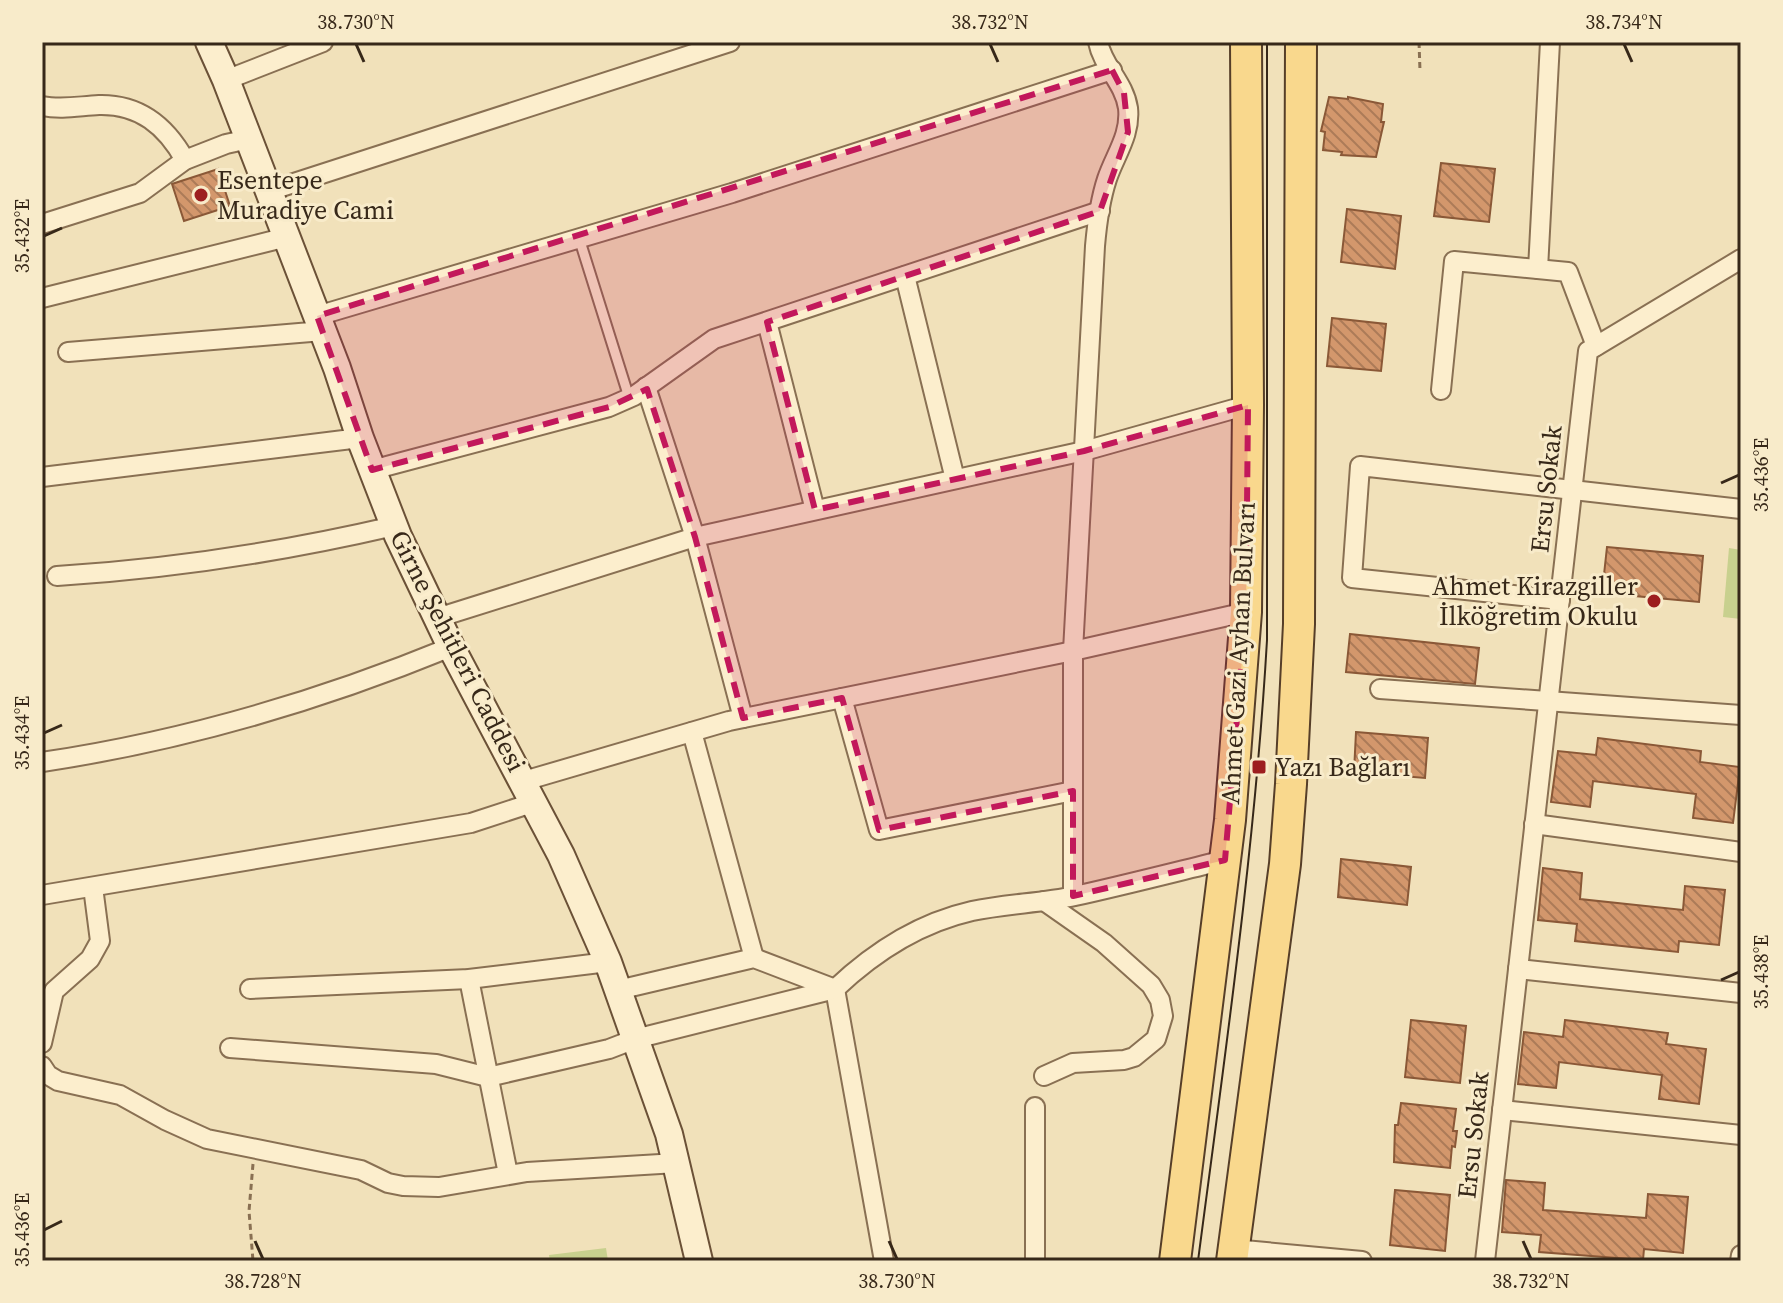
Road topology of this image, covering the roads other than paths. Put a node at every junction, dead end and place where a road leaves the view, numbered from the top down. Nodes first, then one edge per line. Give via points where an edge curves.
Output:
1 (209, 42) edge
2 (323, 42) edge
3 (730, 42) edge
4 (1098, 42) edge
5 (1246, 42) edge
6 (1301, 42) edge
7 (1550, 42) edge
8 (1112, 70) junction
9 (226, 80) junction
10 (42, 106) edge
11 (249, 139) junction
12 (185, 160) junction
13 (269, 191) junction
14 (1100, 211) junction
15 (42, 224) edge
16 (287, 237) junction
17 (579, 238) junction
18 (1741, 259) edge
19 (1538, 269) junction
20 (905, 276) junction
21 (42, 298) edge
22 (767, 322) junction
23 (320, 323) junction
24 (1592, 348) junction
25 (68, 352) dead end
26 (1441, 390) dead end
27 (640, 392) junction
28 (1248, 405) junction
29 (360, 438) junction
30 (1084, 451) junction
31 (372, 470) junction
32 (42, 477) edge
33 (955, 479) junction
34 (1572, 490) junction
35 (1741, 509) edge
36 (815, 510) junction
37 (394, 526) junction
38 (695, 537) junction
39 (57, 576) dead end
40 (1560, 600) junction
41 (1246, 612) junction
42 (437, 618) junction
43 (451, 647) junction
44 (1073, 651) junction
45 (1380, 689) dead end
46 (842, 698) junction
47 (1548, 702) junction
48 (1741, 715) edge
49 (743, 718) junction
50 (692, 732) junction
51 (42, 762) edge
52 (1073, 791) junction
53 (529, 792) junction
54 (1534, 824) junction
55 (1741, 852) edge
56 (1225, 860) junction
57 (93, 887) junction
58 (42, 895) edge
59 (1073, 896) junction
60 (1044, 901) junction
61 (754, 958) junction
62 (608, 962) junction
63 (1518, 969) junction
64 (469, 979) junction
65 (250, 989) dead end
66 (835, 989) junction
67 (618, 990) junction
68 (1741, 993) edge
69 (635, 1039) junction
70 (42, 1043) edge
71 (230, 1048) dead end
72 (42, 1066) edge
73 (1044, 1076) dead end
74 (488, 1077) junction
75 (1035, 1107) dead end
76 (1502, 1110) junction
77 (1741, 1135) edge
78 (677, 1163) junction
79 (508, 1174) junction
80 (1232, 1255) edge
81 (1741, 1255) edge
82 (699, 1261) edge
83 (884, 1261) edge
84 (1035, 1261) edge
85 (1175, 1261) edge
86 (1362, 1261) edge
87 (1485, 1261) edge
88 (1740, 1261) edge

1 - 9 street, Girne Şehitleri Caddesi
2 - 9 street
3 - 13 street
4 - 8 street via 1101,58
5 - 28 main road, Ahmet Gazi Ayhan Bulvarı
6 - 80 main road, Ahmet Gazi Ayhan Bulvarı via 1299,609 1293,758 1285,864
7 - 19 street
8 - 14 street via 1128,106 1128,132
8 - 17 street
9 - 11 street, Girne Şehitleri Caddesi
10 - 12 street via 137,111 159,124
11 - 12 street
11 - 13 street, Girne Şehitleri Caddesi
12 - 15 street via 140,193
13 - 16 street, Girne Şehitleri Caddesi
14 - 20 street
14 - 30 street
16 - 21 street
16 - 23 street, Girne Şehitleri Caddesi
17 - 23 street
17 - 27 lane via 627,391
18 - 24 street
19 - 24 street via 1568,272
19 - 26 street via 1454,261
20 - 22 street
20 - 33 street
22 - 27 street via 714,339
22 - 36 street
23 - 25 street
23 - 29 street, Girne Şehitleri Caddesi
24 - 34 street, Ersu Sokak
27 - 31 street via 609,407
27 - 38 street
28 - 30 street
28 - 41 main road, Ahmet Gazi Ayhan Bulvarı
29 - 31 street, Girne Şehitleri Caddesi
29 - 32 street
30 - 33 street
30 - 44 street
31 - 37 street, Girne Şehitleri Caddesi
33 - 36 street
34 - 35 street
34 - 40 street, Ersu Sokak
34 - 40 street via 1360,466 1352,578
36 - 38 street
37 - 39 street via 210,562
37 - 42 street, Girne Şehitleri Caddesi
38 - 42 street
38 - 49 street
40 - 47 street, Ersu Sokak
41 - 44 street
41 - 56 main road, Ahmet Gazi Ayhan Bulvarı
42 - 43 street, Girne Şehitleri Caddesi
43 - 51 street via 264,714 142,745
43 - 53 street, Girne Şehitleri Caddesi
44 - 46 street
44 - 52 street
45 - 47 street
46 - 49 street
46 - 52 street via 879,830
47 - 48 street
47 - 54 street, Ersu Sokak
49 - 50 street
50 - 53 street
50 - 61 street
52 - 59 street
53 - 57 street via 471,823
53 - 62 street, Girne Şehitleri Caddesi
54 - 55 street
54 - 63 street, Ersu Sokak
56 - 59 street
56 - 85 main road, Ahmet Gazi Ayhan Bulvarı
57 - 58 street
57 - 70 street via 100,941 83,967 54,991
59 - 60 street
60 - 66 street via 974,911 930,925 871,957
60 - 73 street via 1104,943 1151,985 1163,1016 1156,1039 1134,1057 1073,1063
61 - 66 street
61 - 67 street
62 - 64 street
62 - 67 street, Girne Şehitleri Caddesi
63 - 68 street
63 - 76 street, Ersu Sokak
64 - 65 street
64 - 74 street
66 - 69 street
66 - 83 street
67 - 69 street, Girne Şehitleri Caddesi
69 - 74 street
69 - 78 street, Girne Şehitleri Caddesi
71 - 74 street via 436,1064
72 - 79 street via 58,1081 120,1095 207,1139 361,1170 388,1183 439,1187
74 - 79 street
75 - 84 street
76 - 77 street
76 - 87 street, Ersu Sokak
78 - 79 street
78 - 82 street, Girne Şehitleri Caddesi
80 - 86 street
81 - 88 street

